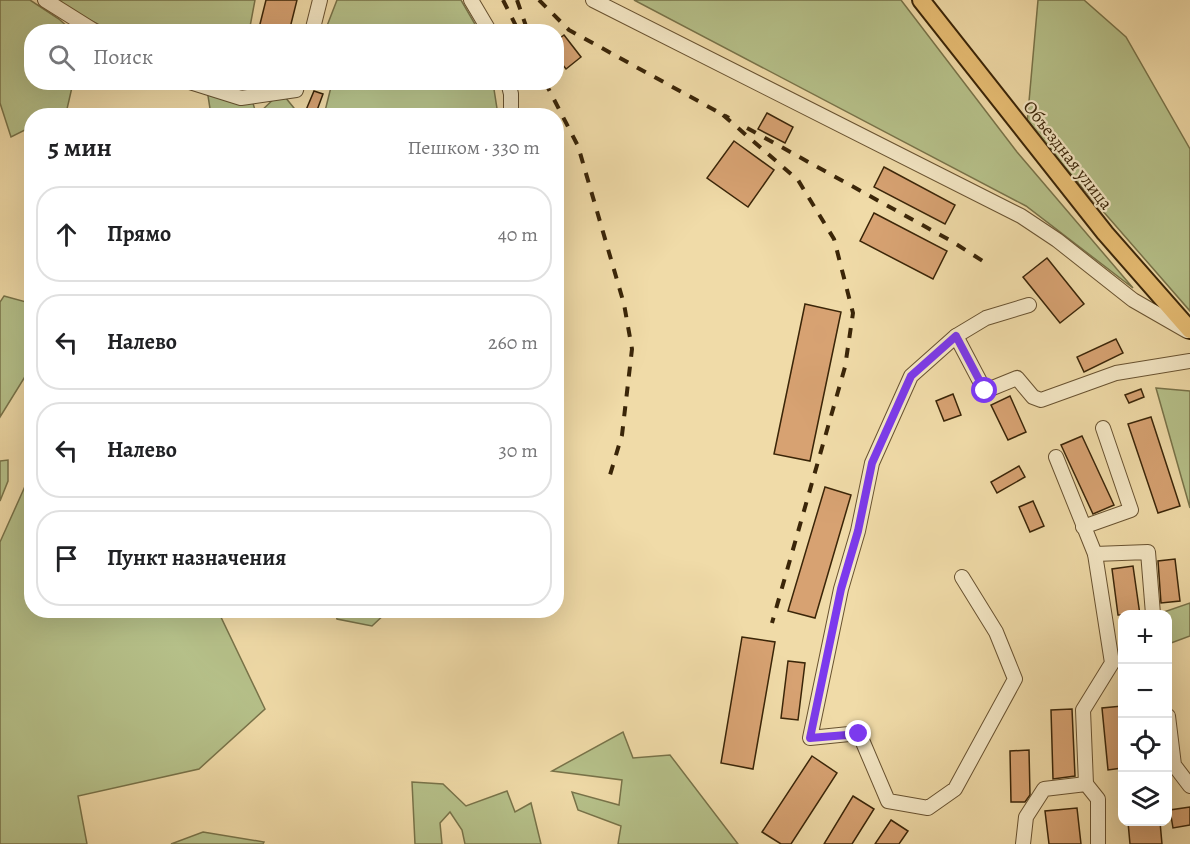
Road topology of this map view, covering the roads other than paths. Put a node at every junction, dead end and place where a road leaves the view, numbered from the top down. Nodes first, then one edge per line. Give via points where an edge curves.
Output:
1 (45, 0) edge
2 (320, 0) edge
3 (471, 0) edge
4 (593, 0) edge
5 (921, 0) edge
6 (83, 24) edge
7 (314, 24) edge
8 (485, 24) edge
9 (216, 90) edge
10 (296, 90) edge
11 (510, 90) edge
12 (511, 108) edge
13 (1029, 305) dead end
14 (1190, 331) edge
15 (956, 336) junction
16 (1190, 361) edge
17 (1103, 428) dead end
18 (1056, 457) dead end
19 (1083, 527) junction
20 (1095, 554) junction
21 (962, 577) dead end
22 (1153, 610) edge
23 (1117, 666) edge
24 (1167, 718) edge
25 (1086, 784) junction
26 (1190, 786) edge
27 (1023, 844) edge
28 (1098, 844) edge

1 - 6 lane
2 - 7 lane
3 - 8 lane
4 - 14 lane via 1021,216 1133,300
5 - 14 main road, Объездная улица via 1105,233
9 - 10 lane via 241,98
11 - 12 lane
13 - 15 lane via 986,318
15 - 16 lane via 985,391 1017,378 1033,397 1041,400 1116,373
15 - 21 lane via 911,376 872,463 810,738 859,734 888,801 928,808 955,789 1015,679 996,632
17 - 19 lane via 1131,510
18 - 19 lane
19 - 20 lane
20 - 22 lane via 1148,552
20 - 23 lane
23 - 25 lane via 1083,710
24 - 26 lane via 1174,765
25 - 27 lane via 1044,789 1026,817
25 - 28 lane via 1098,799

